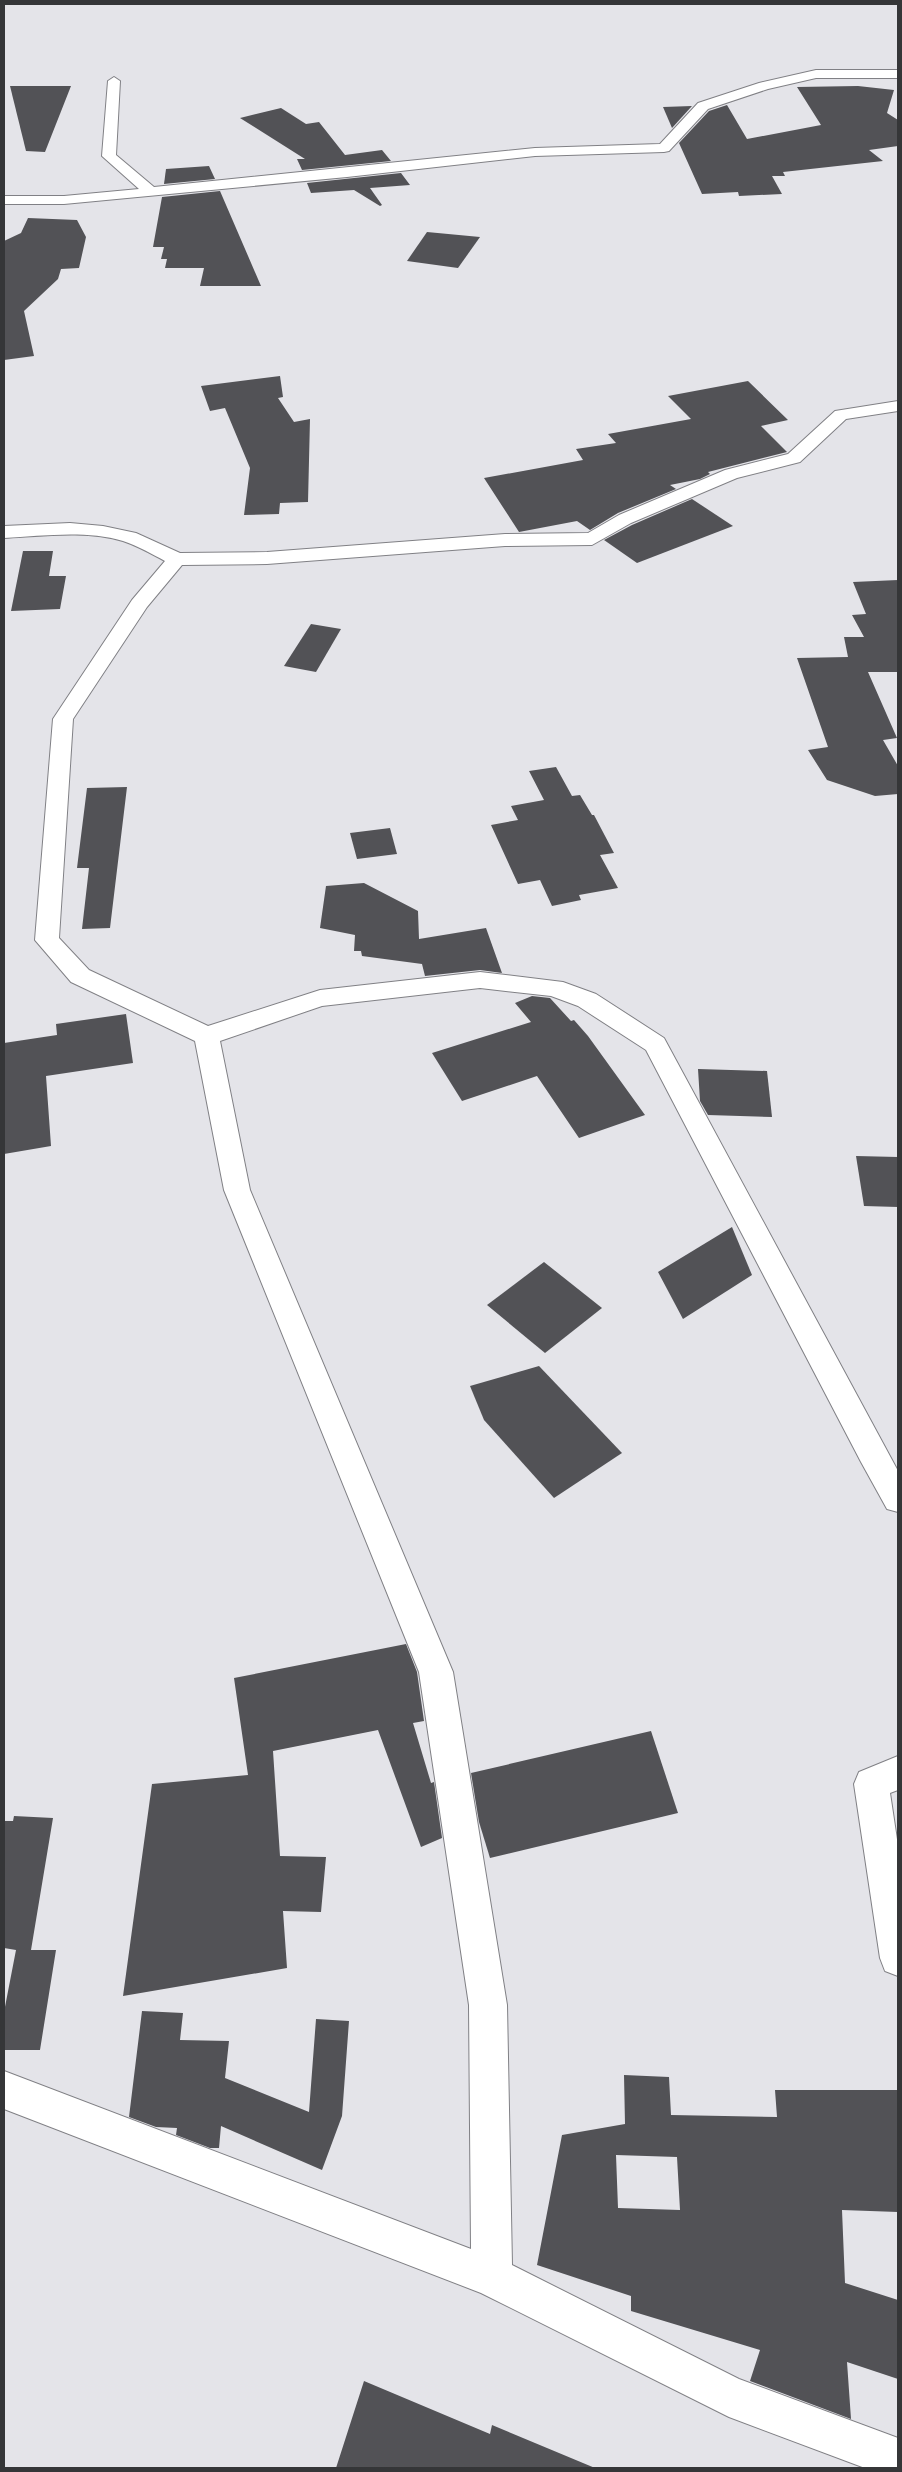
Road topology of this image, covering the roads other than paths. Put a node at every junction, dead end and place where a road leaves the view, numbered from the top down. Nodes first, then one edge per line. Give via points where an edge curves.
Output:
1 (898, 74) edge
2 (114, 81) dead end
3 (150, 191) junction
4 (4, 200) edge
5 (898, 406) edge
6 (4, 532) edge
7 (177, 559) junction
8 (207, 1036) junction
9 (898, 1499) edge
10 (898, 1773) edge
11 (898, 1958) edge
12 (4, 2090) edge
13 (492, 2277) junction
14 (898, 2458) edge

1 - 3 street via 816,74 764,86 703,106 664,148 535,152
2 - 3 street via 108,156
3 - 4 street via 64,200
5 - 7 street via 841,415 794,458 731,474 625,519 592,539 505,540 267,558
6 - 7 street via 70,529 104,532 129,537
7 - 8 street via 139,604 63,719 47,940 80,976
8 - 9 street via 320,998 480,980 554,988 587,1000 655,1044
8 - 13 street via 237,1190 436,1672 488,2005
10 - 11 street via 871,1784
12 - 13 street
13 - 14 street via 729,2396

